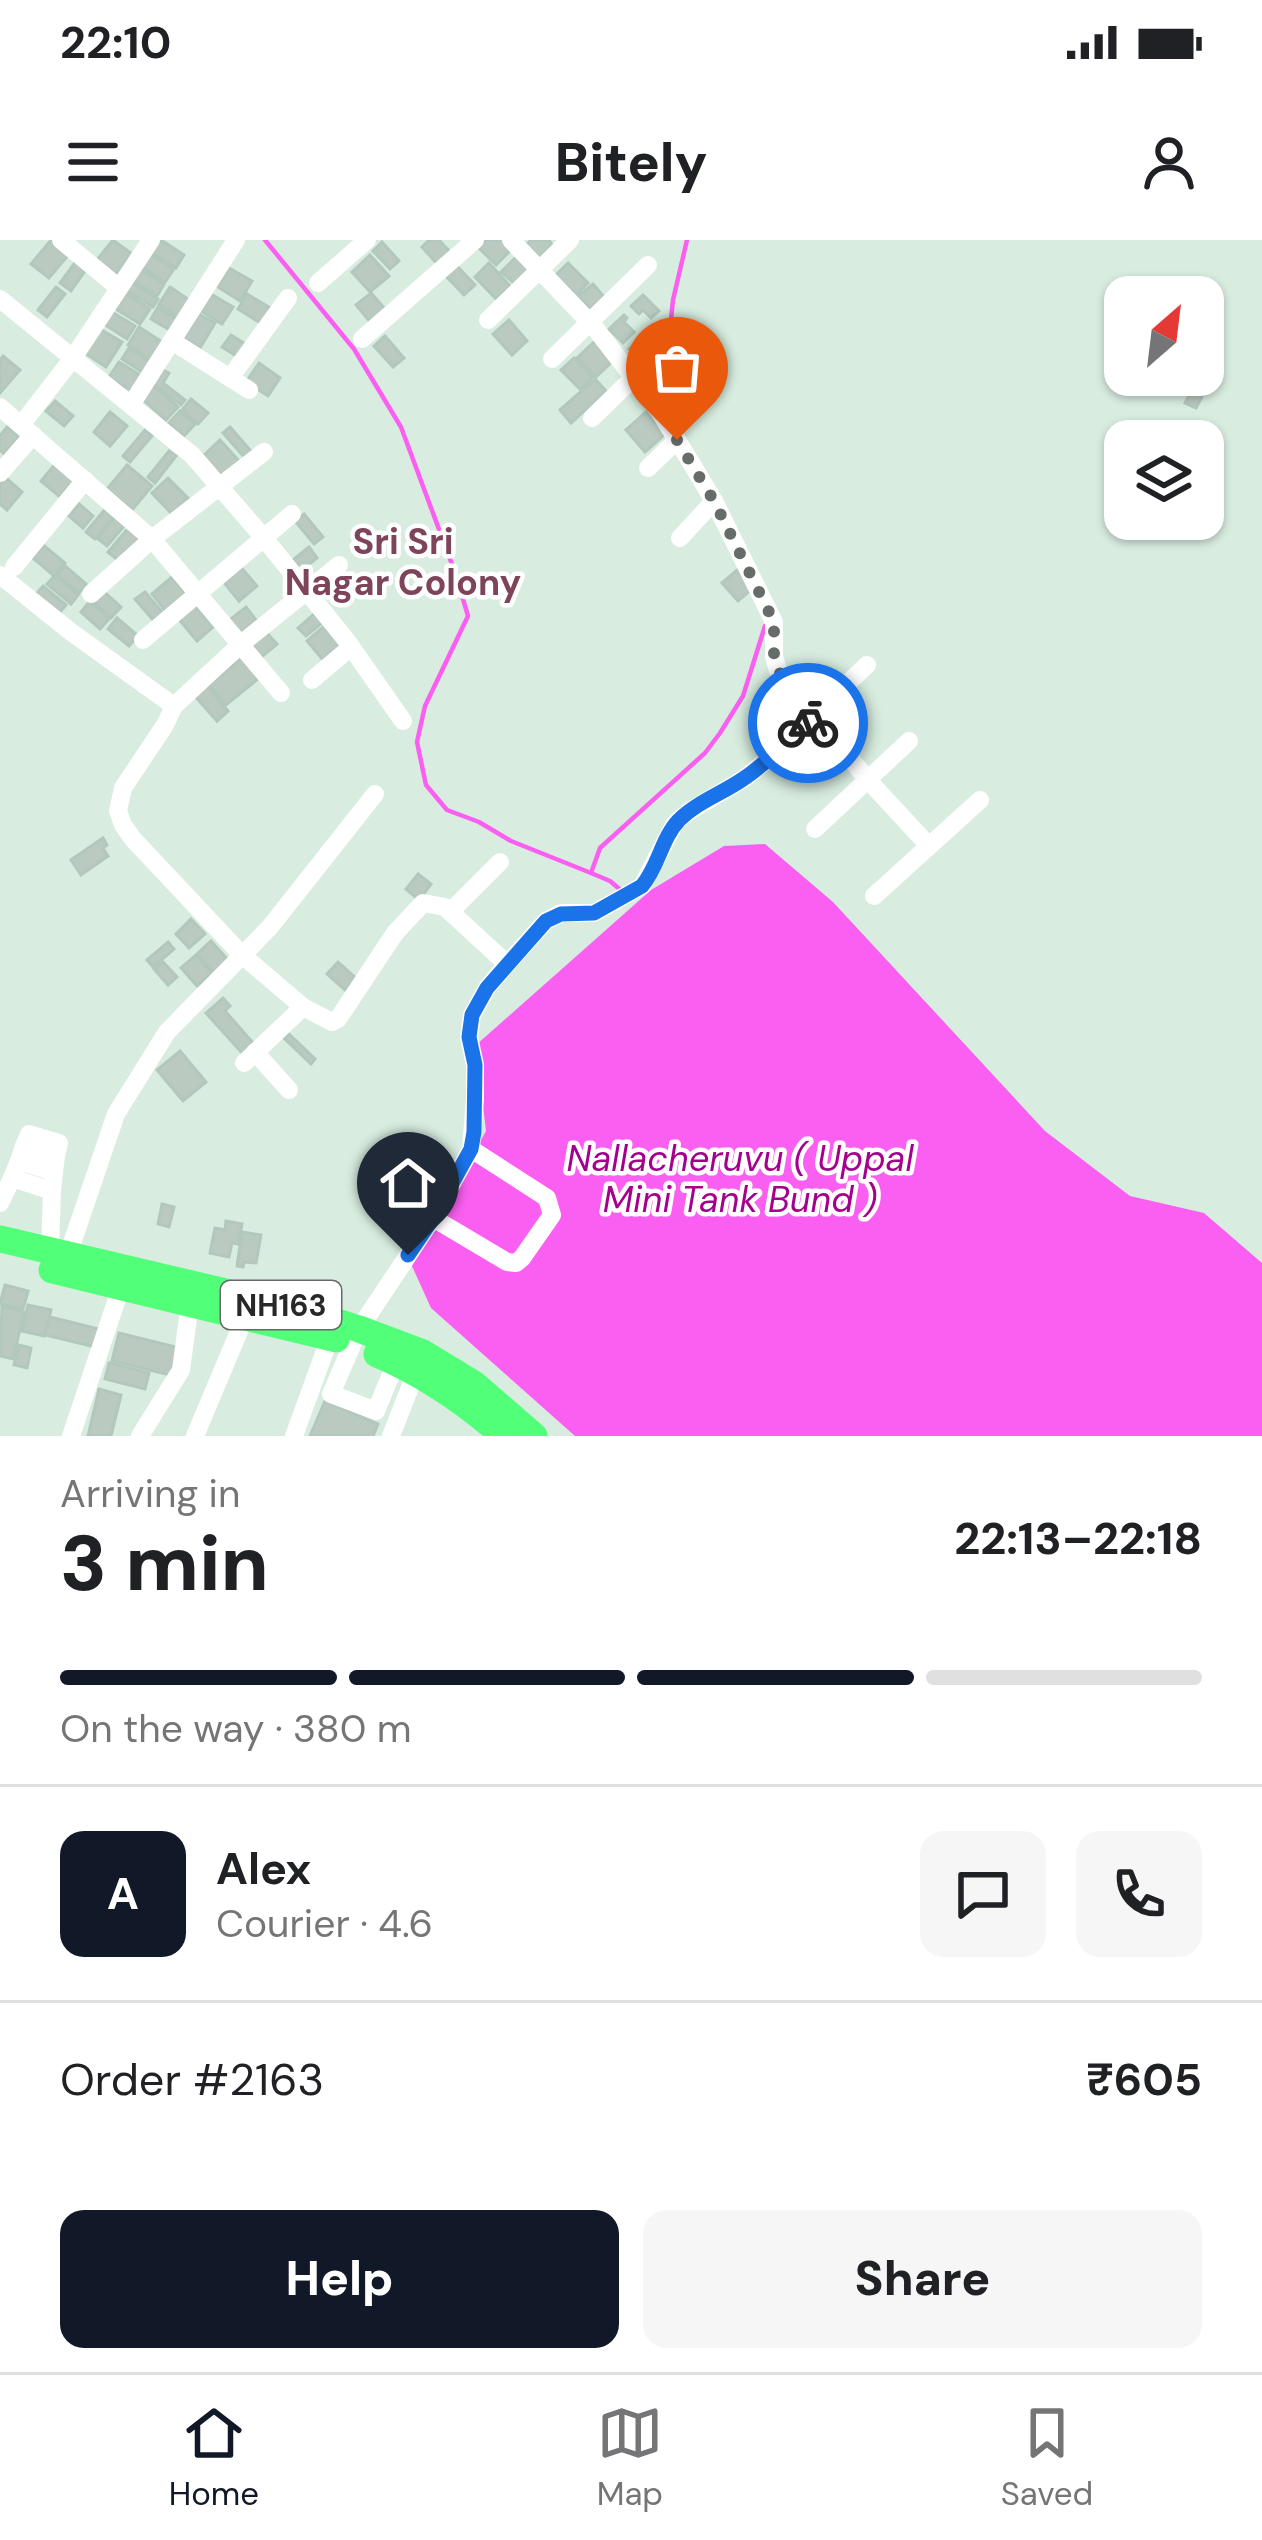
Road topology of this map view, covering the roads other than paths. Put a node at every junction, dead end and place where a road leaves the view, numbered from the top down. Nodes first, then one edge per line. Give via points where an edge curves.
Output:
1 (61, 240) edge
2 (151, 240) edge
3 (236, 240) edge
4 (367, 240) edge
5 (475, 240) edge
6 (511, 240) edge
7 (570, 240) edge
8 (648, 265) dead end
9 (541, 269) junction
10 (319, 283) dead end
11 (119, 288) junction
12 (288, 298) dead end
13 (0, 299) edge
14 (488, 320) dead end
15 (590, 322) junction
16 (362, 339) dead end
17 (172, 341) junction
18 (73, 358) junction
19 (552, 359) dead end
20 (230, 378) junction
21 (633, 378) junction
22 (249, 390) dead end
23 (131, 405) junction
24 (0, 407) edge
25 (592, 418) dead end
26 (27, 430) junction
27 (677, 440) junction
28 (264, 452) dead end
29 (649, 468) dead end
30 (0, 473) edge
31 (85, 480) junction
32 (220, 488) junction
33 (714, 501) junction
34 (292, 514) dead end
35 (264, 538) junction
36 (680, 538) dead end
37 (152, 539) junction
38 (339, 565) dead end
39 (7, 571) edge
40 (306, 591) junction
41 (197, 593) junction
42 (91, 594) dead end
43 (143, 640) dead end
44 (241, 644) junction
45 (351, 647) junction
46 (867, 665) dead end
47 (312, 680) dead end
48 (281, 693) dead end
49 (174, 706) junction
50 (814, 717) junction
51 (403, 721) dead end
52 (909, 741) dead end
53 (868, 779) junction
54 (375, 794) dead end
55 (980, 800) dead end
56 (815, 829) dead end
57 (929, 846) junction
58 (500, 862) dead end
59 (874, 896) dead end
60 (450, 912) junction
61 (241, 954) junction
62 (507, 964) junction
63 (303, 1007) junction
64 (290, 1090) dead end
65 (471, 1149) junction
66 (18, 1162) junction
67 (54, 1173) junction
68 (0, 1203) edge
69 (433, 1218) junction
70 (0, 1239) edge
71 (59, 1253) junction
72 (0, 1258) edge
73 (121, 1287) junction
74 (190, 1304) junction
75 (245, 1317) junction
76 (347, 1337) junction
77 (406, 1367) junction
78 (71, 1436) edge
79 (140, 1436) edge
80 (195, 1436) edge
81 (295, 1436) edge
82 (391, 1436) edge
83 (504, 1436) edge
84 (534, 1436) edge

1 - 11 street
2 - 11 street
3 - 17 street
4 - 10 street
5 - 16 street
6 - 9 street
7 - 9 street
8 - 15 street
9 - 14 street
9 - 15 street
11 - 18 street
12 - 20 street
13 - 18 street
15 - 19 street
15 - 21 street
17 - 20 street
17 - 23 street
18 - 23 street
18 - 26 street
20 - 22 street
21 - 25 street
21 - 27 street
23 - 32 street
24 - 26 street
26 - 30 street
26 - 31 street
27 - 29 street
27 - 33 street
28 - 32 street
31 - 37 street
31 - 39 street
32 - 35 street
32 - 37 street
33 - 36 street
33 - 50 street via 774,622 778,671
34 - 35 street
35 - 40 street
35 - 41 street
37 - 41 street
37 - 42 street
38 - 40 street
39 - 49 street via 71,632
40 - 44 street
40 - 45 street
41 - 43 street
41 - 44 street
44 - 48 street
44 - 49 street
45 - 47 street
45 - 51 street
46 - 50 street
49 - 61 street via 123,788 120,820
50 - 53 street
50 - 62 street via 745,778 675,824 633,892 600,910 546,921
52 - 53 street
53 - 56 street
53 - 57 street
54 - 61 street
55 - 57 street
57 - 59 street
58 - 60 street
60 - 62 street
60 - 63 street via 429,902 417,906 338,1019
61 - 63 street
61 - 71 street via 167,1032 116,1114
62 - 65 street via 472,1015
63 - 64 street via 250,1057
65 - 69 street
65 - 69 street via 547,1198 552,1215 516,1263
66 - 67 street
66 - 67 street
66 - 68 street
67 - 71 street
69 - 76 street
70 - 71 highway, NH163
71 - 76 highway, NH163 via 295,1308
72 - 73 highway, NH163
73 - 74 highway, NH163
73 - 78 street
74 - 75 highway, NH163
74 - 79 street via 182,1370
75 - 76 highway, NH163
75 - 80 street
76 - 77 highway, NH163
76 - 77 street via 331,1394 376,1411
76 - 81 street
76 - 84 highway, NH163 via 423,1353
77 - 82 street
77 - 83 highway, NH163

